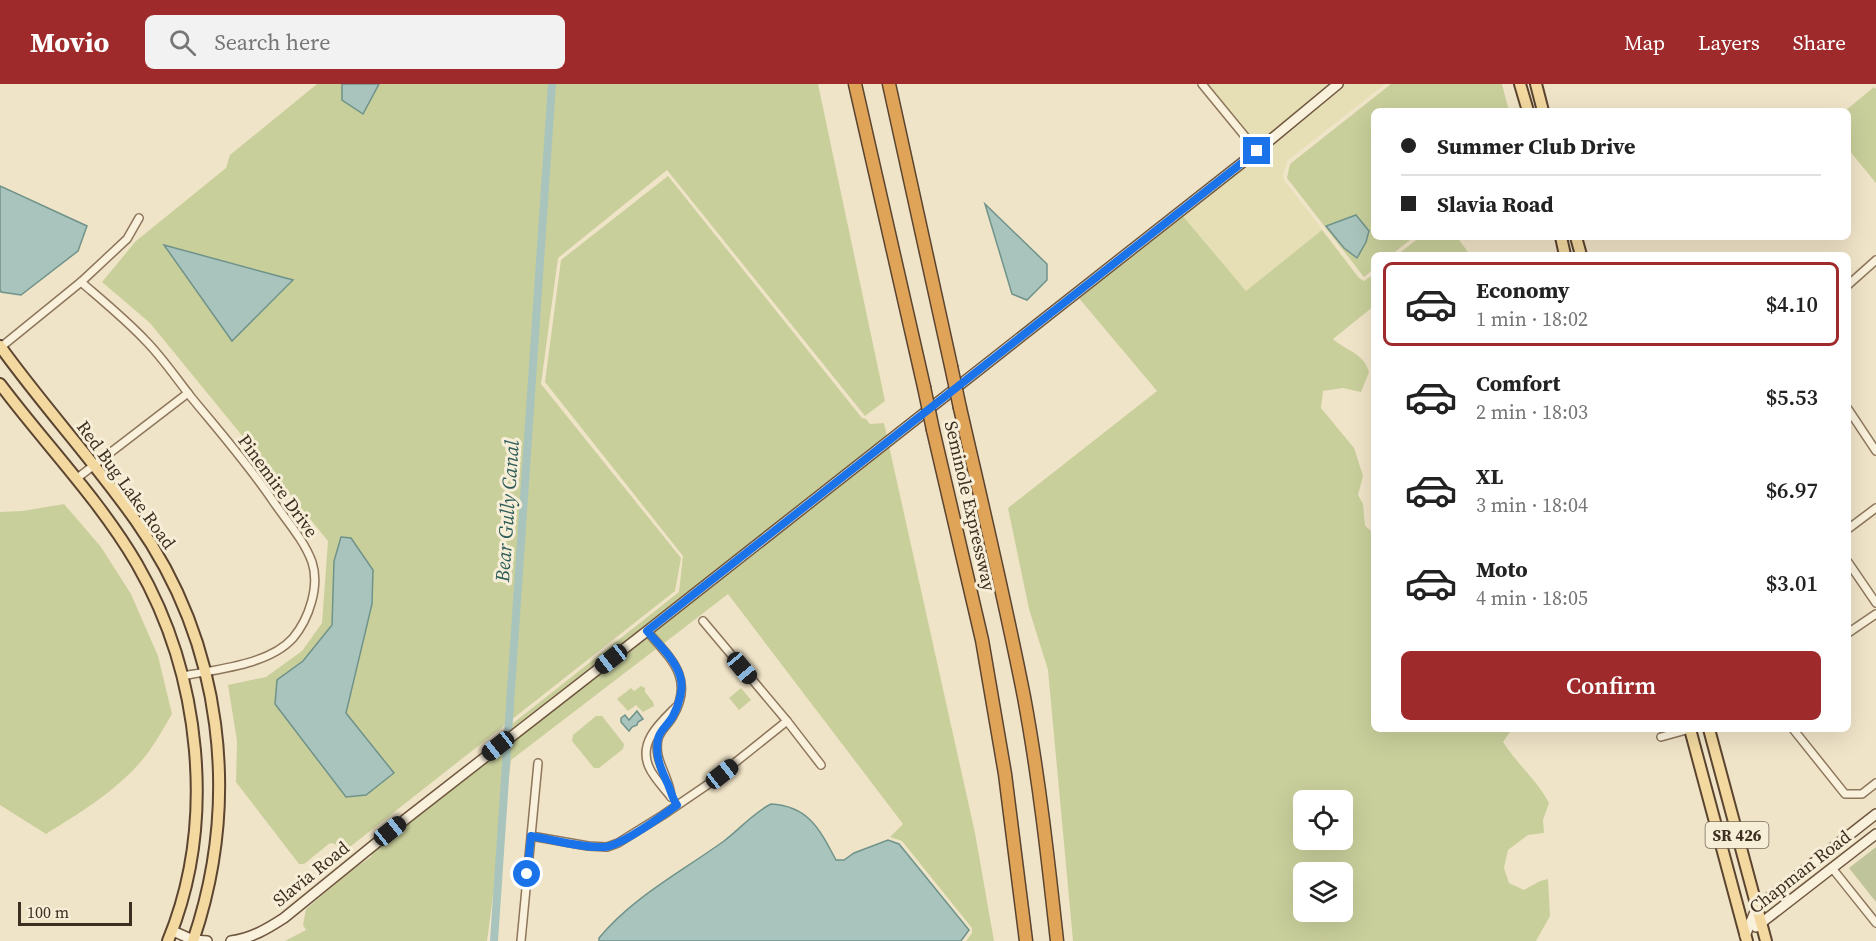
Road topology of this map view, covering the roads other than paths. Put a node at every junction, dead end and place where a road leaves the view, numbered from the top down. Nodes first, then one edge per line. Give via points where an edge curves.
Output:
1 (855, 84) edge
2 (889, 84) edge
3 (1202, 84) edge
4 (1338, 84) edge
5 (1520, 84) edge
6 (1536, 84) edge
7 (1527, 108) edge
8 (1542, 108) edge
9 (1257, 151) junction
10 (139, 218) dead end
11 (1876, 260) edge
12 (81, 282) junction
13 (1851, 282) edge
14 (0, 346) edge
15 (0, 384) edge
16 (188, 393) junction
17 (1851, 414) edge
18 (1876, 451) edge
19 (94, 465) junction
20 (76, 479) junction
21 (1876, 508) edge
22 (1851, 527) edge
23 (1851, 566) edge
24 (1876, 603) edge
25 (1876, 614) edge
26 (703, 621) dead end
27 (647, 631) junction
28 (1851, 631) edge
29 (205, 672) junction
30 (183, 676) junction
31 (678, 705) junction
32 (787, 721) junction
33 (1679, 732) edge
34 (1691, 732) edge
35 (1710, 732) edge
36 (1795, 732) edge
37 (1660, 737) dead end
38 (538, 763) dead end
39 (821, 765) dead end
40 (1876, 783) edge
41 (671, 797) junction
42 (677, 805) junction
43 (1876, 814) edge
44 (1876, 834) edge
45 (531, 836) junction
46 (1832, 868) junction
47 (1757, 907) junction
48 (1761, 923) junction
49 (1876, 923) edge
50 (171, 936) edge
51 (1744, 939) edge
52 (193, 940) edge
53 (207, 941) edge
54 (231, 941) edge
55 (521, 941) edge
56 (1026, 941) edge
57 (1057, 941) edge
58 (1766, 941) edge

1 - 56 highway, Seminole Expressway, bridge via 986,662
2 - 57 highway, Seminole Expressway, bridge via 1024,698
3 - 9 street
4 - 9 street, Slavia Road
5 - 7 main road
6 - 8 main road
9 - 27 street, Slavia Road
10 - 12 street via 127,239
11 - 13 street
12 - 14 street
12 - 16 street, Pinemire Drive via 147,342
14 - 19 main road, Red Bug Lake Road
15 - 20 main road, Red Bug Lake Road
16 - 19 street
16 - 29 street, Pinemire Drive via 257,478 303,545 312,563 315,588 301,626 280,650
17 - 18 street
19 - 20 street
19 - 29 main road, Red Bug Lake Road via 160,558 193,632
20 - 30 main road, Red Bug Lake Road via 114,529 154,594
21 - 22 street
23 - 24 street
25 - 28 street
26 - 32 street
27 - 31 street via 678,669 682,686
27 - 54 street, Slavia Road via 285,918 263,932
29 - 30 street, Pinemire Drive
29 - 52 main road, Red Bug Lake Road via 219,759 219,804 216,847
30 - 50 main road, Red Bug Lake Road via 196,760 196,802 186,884
31 - 41 street via 658,737 657,748
31 - 41 street via 655,729 646,746 649,767
32 - 39 street
32 - 42 street
33 - 37 street
34 - 51 main road, SR 426
35 - 47 main road, SR 426
36 - 40 street via 1845,794 1862,794
38 - 45 street
41 - 42 street
42 - 45 street via 607,847
43 - 47 street, Chapman Road
44 - 46 street, Chapman Road
45 - 55 street
46 - 48 street, Chapman Road
46 - 49 street
47 - 48 main road, SR 426
47 - 51 street, Chapman Road
48 - 51 street, Chapman Road
48 - 58 main road, SR 426
50 - 52 street
52 - 53 street

